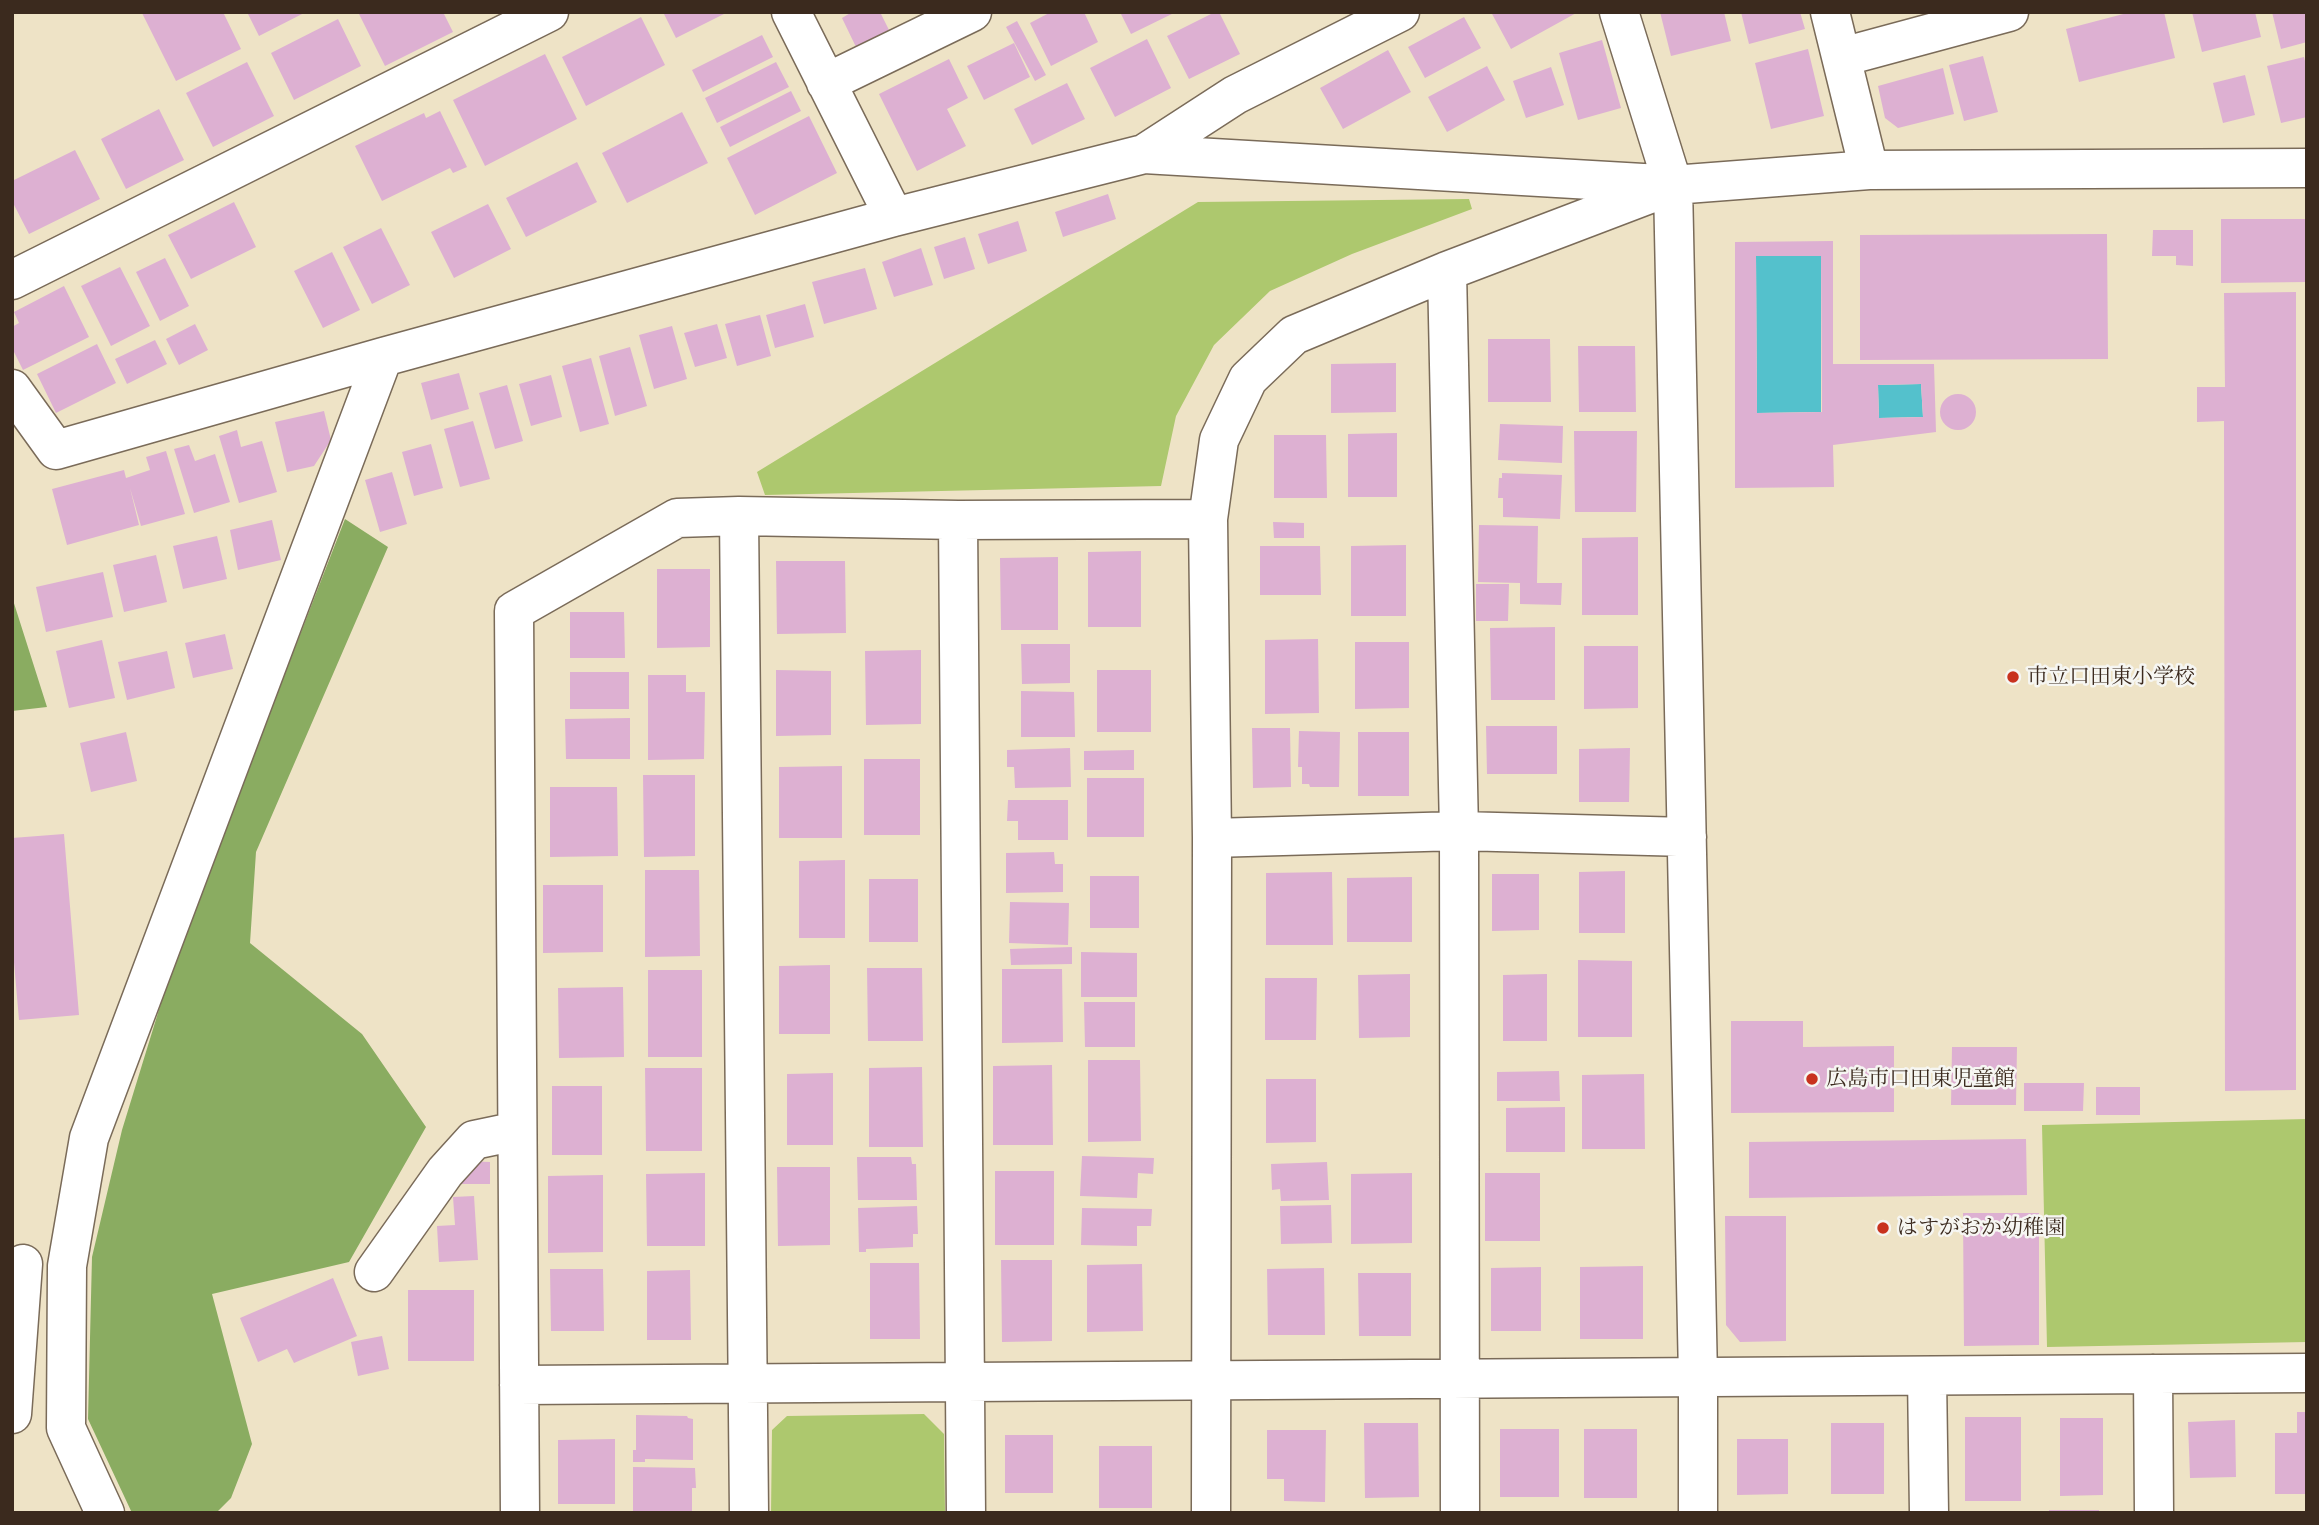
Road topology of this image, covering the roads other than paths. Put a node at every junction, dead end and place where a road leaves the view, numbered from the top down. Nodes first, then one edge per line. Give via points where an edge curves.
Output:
1 (549, 12) edge
2 (791, 12) edge
3 (972, 12) edge
4 (1400, 12) edge
5 (1619, 12) edge
6 (1830, 12) edge
7 (2009, 12) edge
8 (1842, 57) junction
9 (826, 83) junction
10 (1144, 154) junction
11 (2307, 168) edge
12 (1869, 170) junction
13 (1673, 185) junction
14 (894, 217) junction
15 (1447, 271) junction
16 (12, 280) edge
17 (383, 357) junction
18 (12, 388) edge
19 (739, 516) junction
20 (1208, 519) junction
21 (958, 520) junction
22 (1460, 831) junction
23 (1687, 837) junction
24 (1213, 838) junction
25 (517, 1131) junction
26 (23, 1264) dead end
27 (374, 1272) dead end
28 (2307, 1373) edge
29 (2153, 1374) junction
30 (1927, 1376) junction
31 (1698, 1377) junction
32 (1459, 1379) junction
33 (1210, 1380) junction
34 (965, 1382) junction
35 (748, 1384) junction
36 (519, 1385) junction
37 (12, 1414) edge
38 (104, 1513) edge
39 (520, 1513) edge
40 (749, 1513) edge
41 (966, 1513) edge
42 (1211, 1513) edge
43 (1460, 1513) edge
44 (1698, 1513) edge
45 (1929, 1513) edge
46 (2154, 1513) edge

1 - 16 street
2 - 9 street
3 - 9 street
4 - 10 street via 1236,95
5 - 13 street
6 - 8 street
7 - 8 street
8 - 12 street
9 - 14 street
10 - 13 street
10 - 14 street
11 - 12 street
12 - 13 street
13 - 15 street
13 - 23 street
14 - 17 street
15 - 20 street via 1294,335 1248,379 1219,440
15 - 22 street
17 - 18 street via 56,450
17 - 38 street via 89,1138 67,1266 66,1428
19 - 21 street
19 - 25 street via 677,518 514,611
19 - 35 street
20 - 21 street
20 - 24 street
21 - 34 street
22 - 23 street
22 - 24 street
22 - 32 street
23 - 31 street
24 - 33 street
25 - 27 street via 474,1140 445,1172
25 - 36 street
26 - 37 street
28 - 29 street
29 - 30 street
29 - 46 street
30 - 31 street
30 - 45 street
31 - 32 street
31 - 44 street
32 - 33 street
32 - 43 street
33 - 34 street
33 - 42 street
34 - 35 street
34 - 41 street
35 - 36 street
35 - 40 street
36 - 39 street

